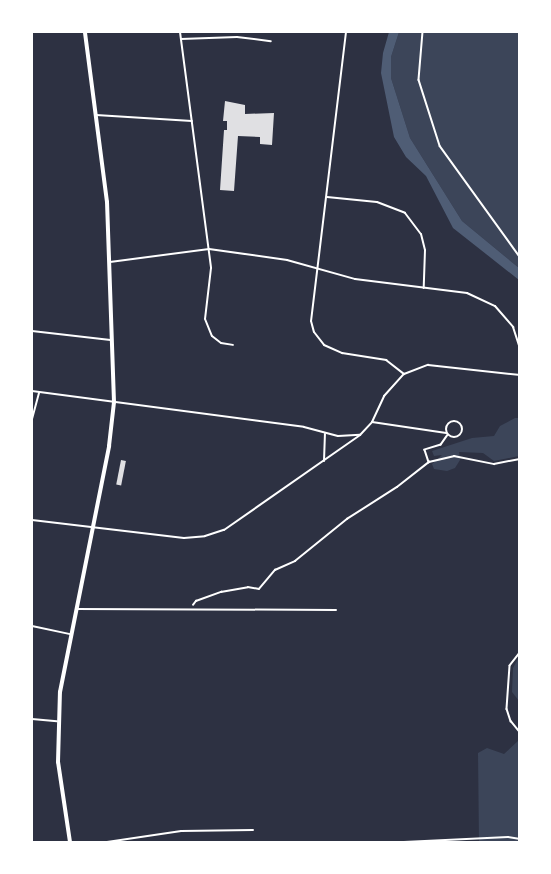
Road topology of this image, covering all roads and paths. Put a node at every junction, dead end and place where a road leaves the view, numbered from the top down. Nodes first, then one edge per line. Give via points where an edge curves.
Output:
1 (85, 32) edge
2 (180, 32) edge
3 (346, 32) edge
4 (423, 32) edge
5 (181, 39) junction
6 (271, 41) dead end
7 (95, 115) junction
8 (192, 121) junction
9 (326, 197) junction
10 (209, 249) junction
11 (519, 257) edge
12 (110, 262) junction
13 (316, 267) junction
14 (423, 288) junction
15 (32, 331) edge
16 (113, 340) junction
17 (233, 345) dead end
18 (519, 348) edge
19 (404, 374) junction
20 (519, 375) edge
21 (32, 391) edge
22 (39, 392) junction
23 (114, 402) junction
24 (32, 418) edge
25 (372, 422) junction
26 (325, 434) junction
27 (447, 434) junction
28 (360, 435) junction
29 (519, 459) edge
30 (324, 461) junction
31 (429, 462) junction
32 (32, 520) edge
33 (93, 527) junction
34 (193, 606) dead end
35 (76, 609) junction
36 (336, 610) dead end
37 (32, 626) edge
38 (70, 634) junction
39 (519, 653) edge
40 (32, 719) edge
41 (57, 721) junction
42 (519, 732) edge
43 (253, 830) dead end
44 (519, 839) edge
45 (70, 843) edge
46 (107, 843) edge
47 (404, 843) edge

1 - 7 main road
2 - 5 street
3 - 9 street
4 - 11 path via 418,77 440,146
5 - 6 street
5 - 8 street
7 - 8 street
7 - 12 main road via 107,202
8 - 10 street
9 - 13 street
9 - 14 street via 377,202 405,213 421,234 425,250
10 - 12 street
10 - 13 street
10 - 17 street via 211,278 205,319 212,336
12 - 16 main road
13 - 14 street via 355,279
13 - 19 street via 312,321 314,332 324,345 342,353 386,360
14 - 18 street via 474,295 495,306 513,327
15 - 16 street
16 - 23 main road
19 - 20 street via 428,365
19 - 25 street via 384,396
21 - 22 street
22 - 23 street
22 - 24 street
23 - 26 street via 304,427
23 - 33 main road
25 - 27 street
25 - 28 street
26 - 28 street
26 - 30 street
27 - 27 street via 450,423 460,424 460,435
27 - 31 path via 441,445 426,449
28 - 30 street
29 - 31 path via 494,464 457,456
30 - 33 street via 224,530 205,536 184,538
31 - 34 path via 347,519 296,561 275,570 259,589 221,592
32 - 33 street
33 - 35 main road
35 - 36 street
35 - 38 main road
37 - 38 street
38 - 41 main road
39 - 42 path via 510,666 507,709
40 - 41 street
41 - 45 main road via 58,762
43 - 46 street via 181,831
44 - 47 path

